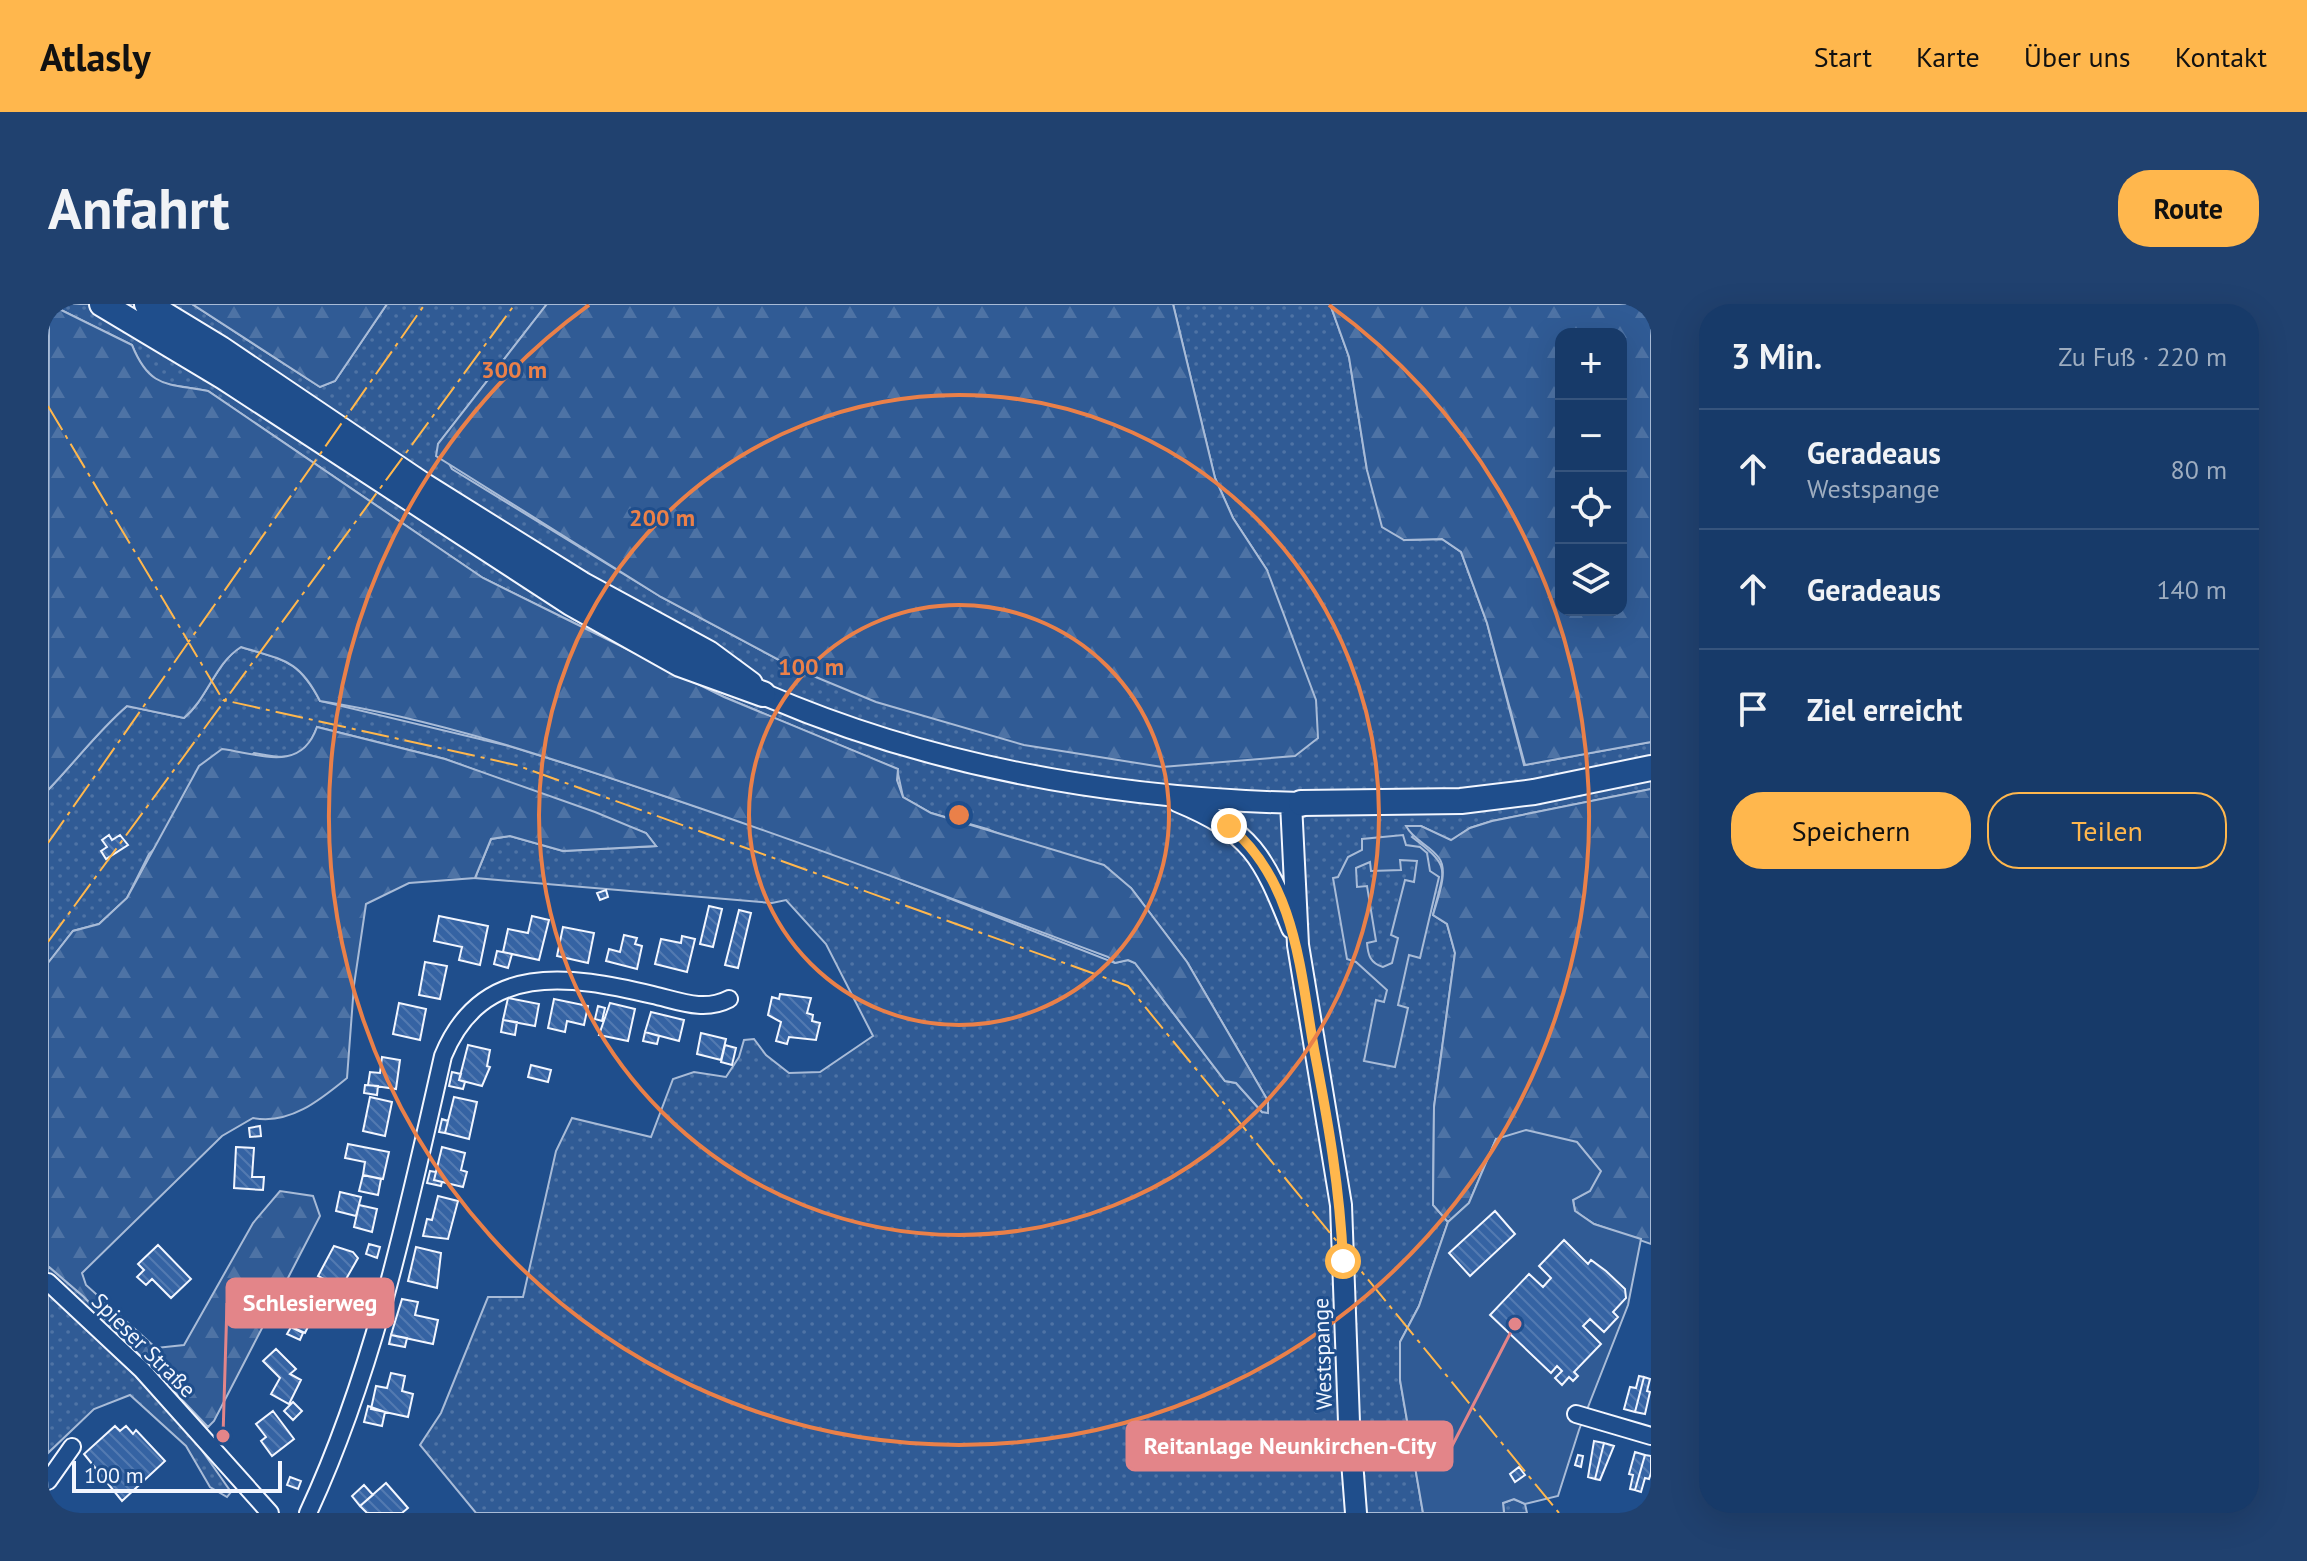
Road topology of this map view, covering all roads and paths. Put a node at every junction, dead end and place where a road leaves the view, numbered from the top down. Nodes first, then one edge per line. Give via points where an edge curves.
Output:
1 (102, 304) edge
2 (147, 304) edge
3 (763, 694) junction
4 (1651, 768) edge
5 (1163, 794) junction
6 (1296, 803) junction
7 (1298, 945) junction
8 (729, 999) dead end
9 (48, 1282) edge
10 (1576, 1414) dead end
11 (1651, 1436) edge
12 (72, 1447) dead end
13 (48, 1481) edge
14 (270, 1513) edge
15 (308, 1513) edge
16 (1356, 1513) edge

1 - 3 highway via 224,377 571,603 680,664
2 - 3 highway via 424,486 581,584 708,653
3 - 5 main road via 853,730 966,763 1047,781
4 - 6 highway via 1461,801
5 - 6 main road
5 - 7 main road via 1217,818 1253,849 1271,877
6 - 7 main road
7 - 16 main road, Westspange via 1341,1205
8 - 15 street via 706,1007 626,989 546,981 487,996 470,1010 443,1056 391,1273
9 - 14 street, Spieser Straße via 142,1370
10 - 11 street
12 - 13 street

